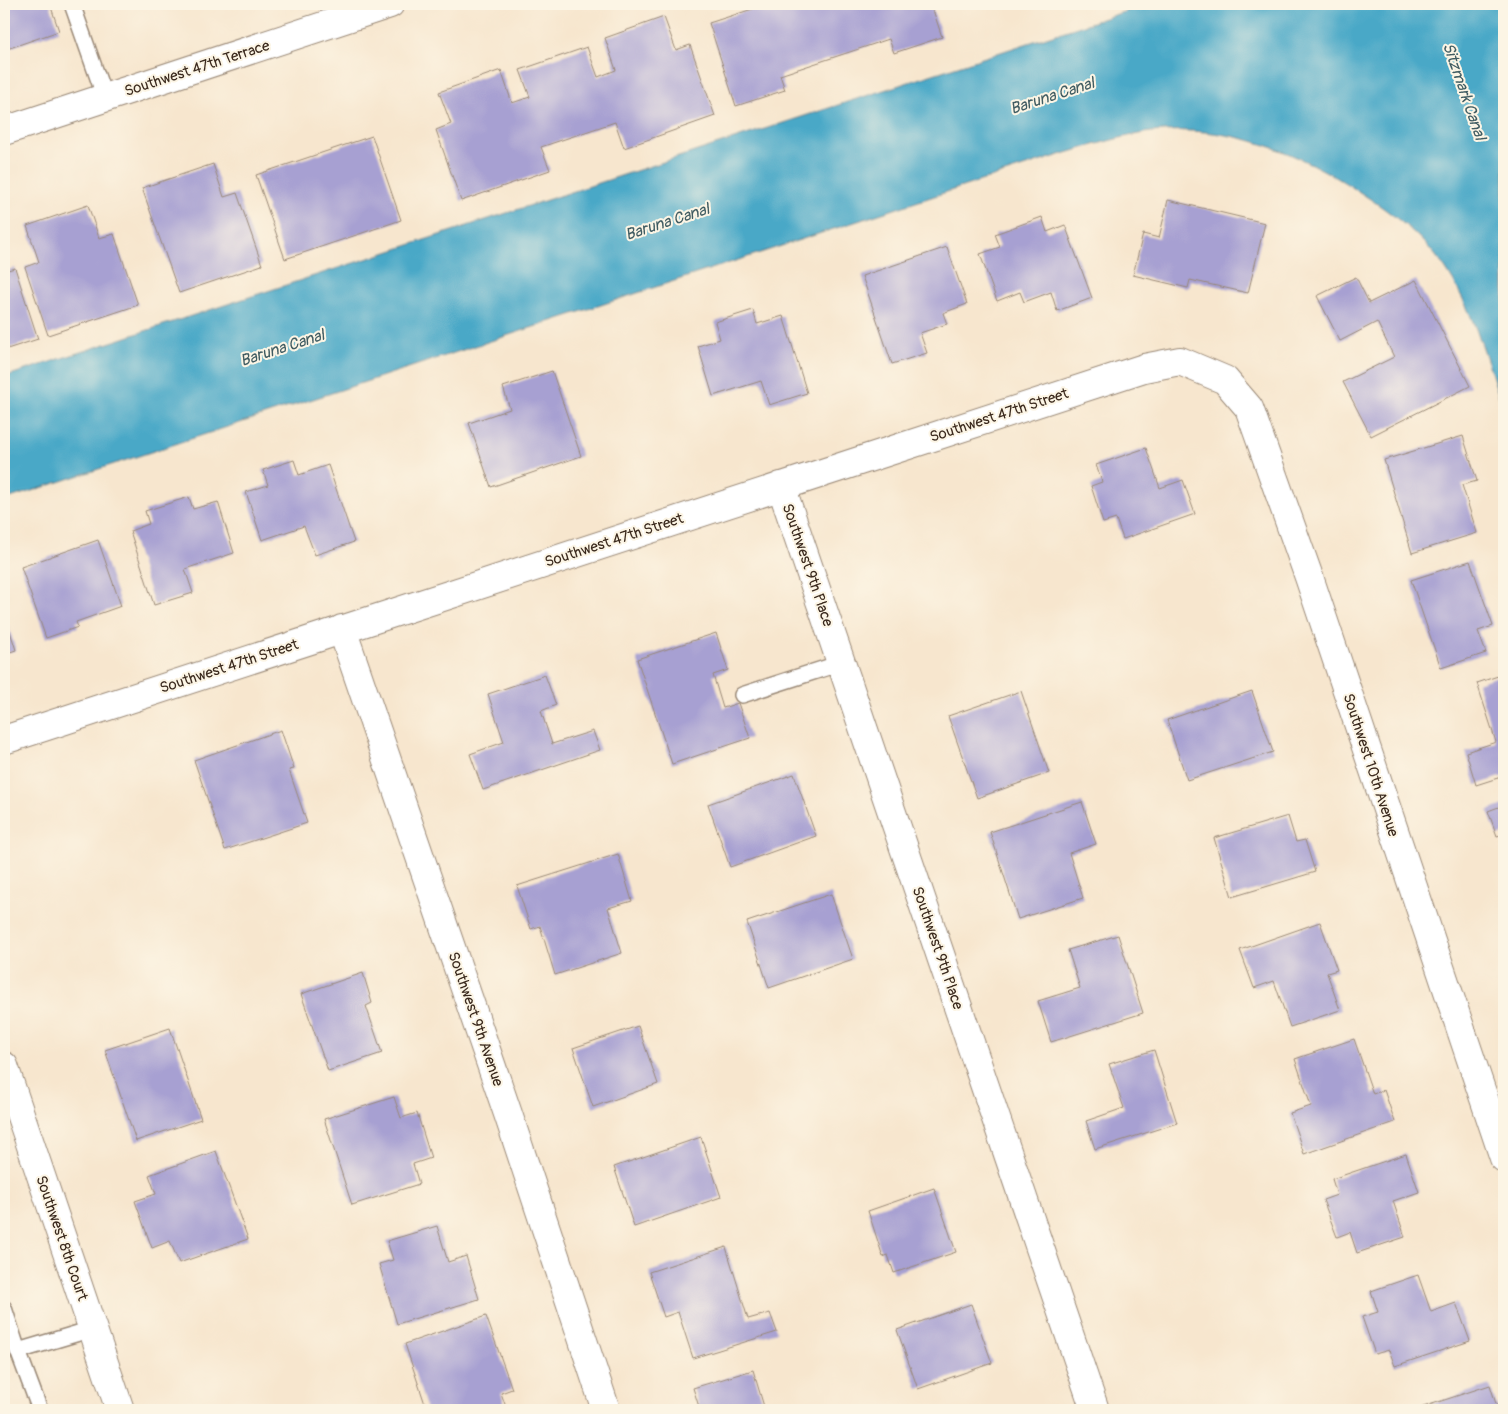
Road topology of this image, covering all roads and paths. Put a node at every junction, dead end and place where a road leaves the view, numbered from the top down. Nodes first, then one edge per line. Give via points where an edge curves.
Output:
1 (72, 4) edge
2 (390, 4) edge
3 (105, 98) junction
4 (4, 131) edge
5 (1225, 380) joint
6 (781, 486) junction
7 (342, 629) junction
8 (841, 663) junction
9 (742, 695) dead end
10 (4, 740) edge
11 (4, 1066) edge
12 (11, 1113) edge
13 (1504, 1158) edge
14 (4, 1308) edge
15 (92, 1329) junction
16 (18, 1351) junction
17 (40, 1410) edge
18 (120, 1410) edge
19 (606, 1410) edge
20 (1094, 1410) edge

1 - 3 lane
2 - 3 street, Southwest 47th Terrace
3 - 4 street, Southwest 47th Terrace
5 - 6 street, Southwest 47th Street via 1180,362 1144,368
5 - 13 street, Southwest 10th Avenue via 1249,408
6 - 7 street, Southwest 47th Street
6 - 8 street, Southwest 9th Place
7 - 10 street, Southwest 47th Street
7 - 19 street, Southwest 9th Avenue
8 - 9 lane
8 - 20 street, Southwest 9th Place
11 - 12 street, Southwest 8th Court
12 - 15 street, Southwest 8th Court
14 - 16 lane
15 - 16 lane
15 - 18 street, Southwest 8th Court
16 - 17 lane

